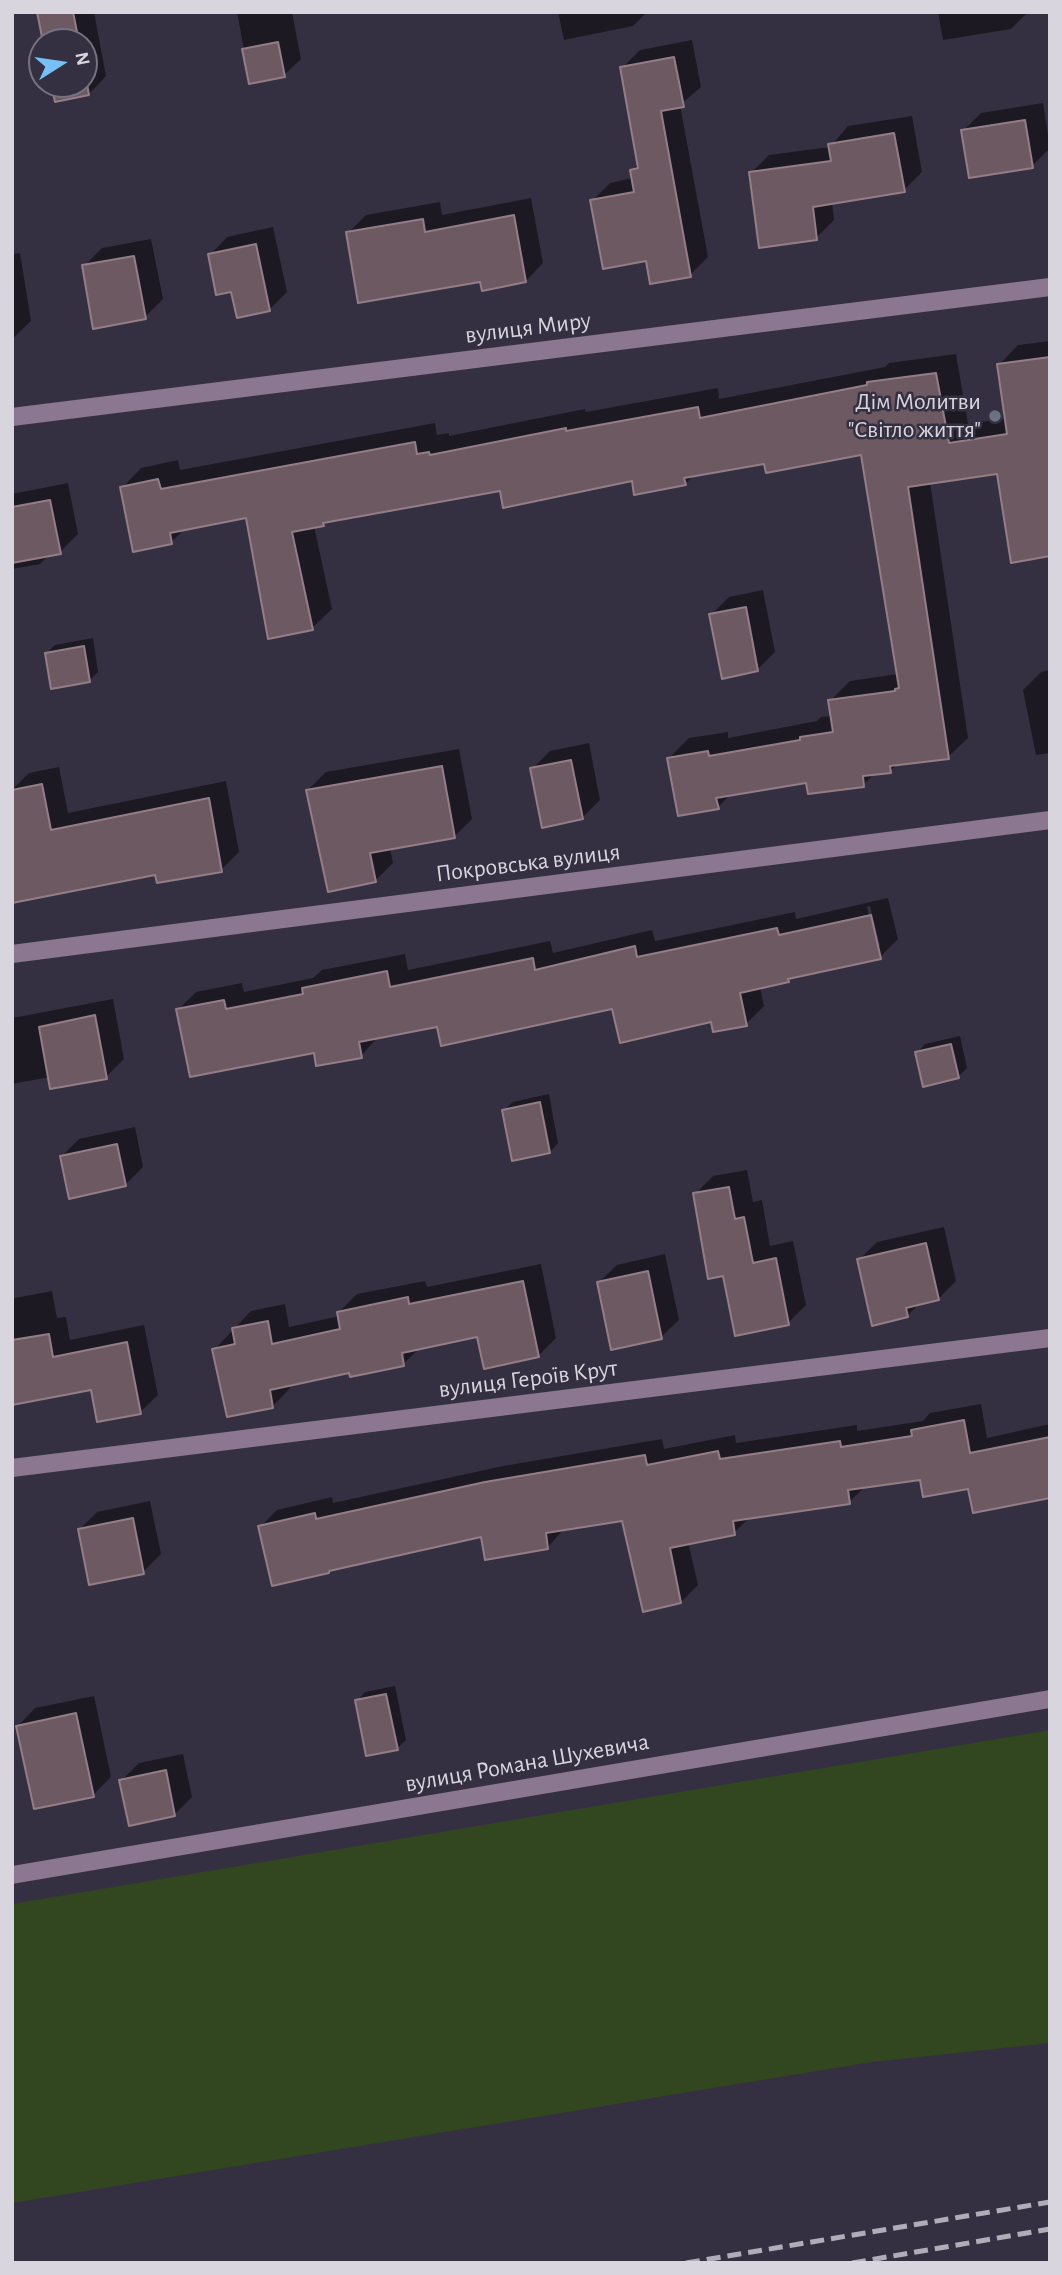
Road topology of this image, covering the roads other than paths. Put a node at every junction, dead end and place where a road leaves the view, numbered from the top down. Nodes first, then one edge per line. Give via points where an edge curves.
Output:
1 (1050, 287) edge
2 (12, 417) edge
3 (1050, 820) edge
4 (12, 954) edge
5 (1050, 1338) edge
6 (12, 1468) edge
7 (1050, 1699) edge
8 (12, 1875) edge

1 - 2 street, вулиця Миру
3 - 4 street, Покровська вулиця
5 - 6 street, вулиця Героїв Крут
7 - 8 street, вулиця Романа Шухевича

